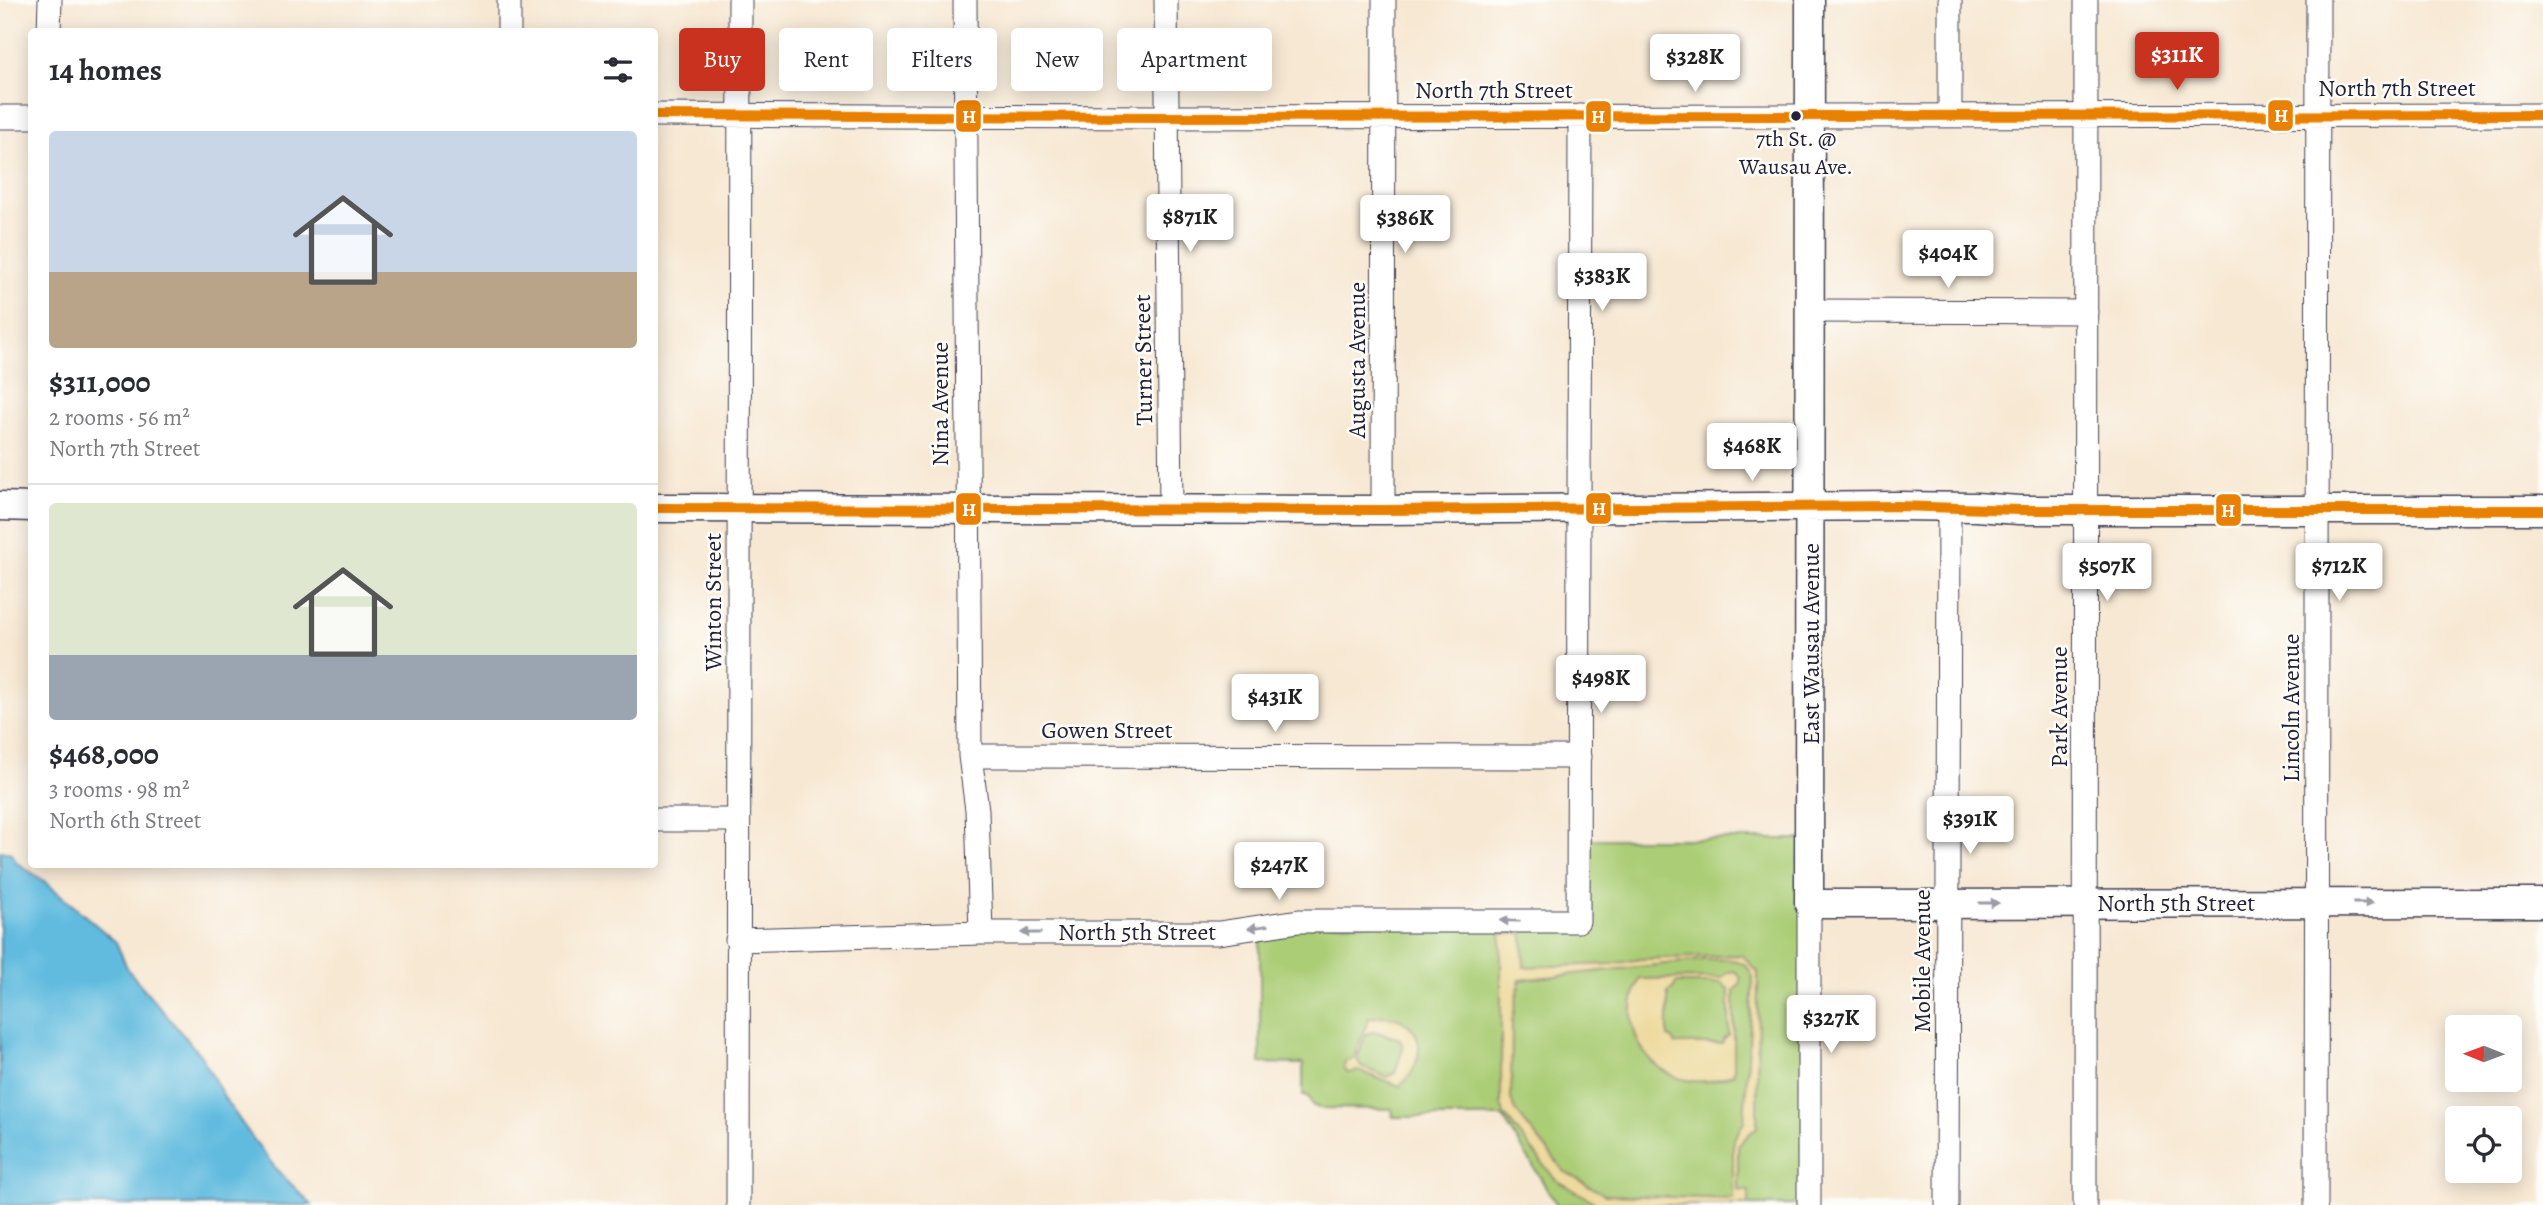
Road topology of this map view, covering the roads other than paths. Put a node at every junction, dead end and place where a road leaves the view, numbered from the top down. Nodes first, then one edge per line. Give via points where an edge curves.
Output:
1 (50, 0) edge
2 (509, 0) edge
3 (740, 0) edge
4 (965, 0) edge
5 (1166, 0) edge
6 (1384, 0) edge
7 (1810, 0) edge
8 (1950, 0) edge
9 (2086, 0) edge
10 (2318, 0) edge
11 (49, 28) edge
12 (509, 28) edge
13 (2086, 114) junction
14 (2318, 114) junction
15 (658, 115) edge
16 (740, 115) junction
17 (1810, 115) junction
18 (1950, 115) junction
19 (2543, 115) edge
20 (965, 116) junction
21 (1580, 116) junction
22 (0, 117) edge
23 (28, 117) edge
24 (1166, 117) junction
25 (1383, 117) junction
26 (1810, 312) junction
27 (2086, 312) junction
28 (0, 506) edge
29 (28, 507) edge
30 (1810, 507) junction
31 (1949, 507) junction
32 (658, 508) edge
33 (739, 508) junction
34 (967, 509) junction
35 (1171, 509) junction
36 (1581, 509) junction
37 (1383, 510) junction
38 (2085, 510) junction
39 (2317, 510) junction
40 (2543, 510) edge
41 (1811, 593) junction
42 (1811, 694) junction
43 (970, 756) junction
44 (1579, 757) junction
45 (658, 820) edge
46 (737, 820) junction
47 (1948, 903) junction
48 (2085, 903) junction
49 (2318, 903) junction
50 (2543, 903) edge
51 (1810, 904) junction
52 (1872, 904) junction
53 (981, 933) junction
54 (737, 940) junction
55 (738, 1205) edge
56 (1810, 1205) edge
57 (1947, 1205) edge
58 (2085, 1205) edge
59 (2316, 1205) edge

1 - 11 street
2 - 12 street
3 - 16 street, Winton Street
4 - 20 street, Nina Avenue
5 - 24 street, Turner Street
6 - 25 street, Augusta Avenue
7 - 17 main road, East Wausau Avenue
8 - 18 street
9 - 13 street, Park Avenue
10 - 14 street, Lincoln Avenue
13 - 14 street, North 7th Street
13 - 18 street, North 7th Street
13 - 27 street, Park Avenue
14 - 19 street, North 7th Street
14 - 39 street, Lincoln Avenue
15 - 16 street, North 7th Street
16 - 20 street, North 7th Street
16 - 33 street, Winton Street
17 - 18 street, North 7th Street
17 - 21 street, North 7th Street
17 - 26 main road, East Wausau Avenue
20 - 24 street, North 7th Street
20 - 34 street, Nina Avenue
21 - 25 street, North 7th Street
21 - 36 street
22 - 23 street
24 - 25 street, North 7th Street
24 - 35 street, Turner Street
25 - 37 street, Augusta Avenue
26 - 27 street
26 - 30 main road, East Wausau Avenue
27 - 38 street, Park Avenue
28 - 29 main road
30 - 31 main road
30 - 36 main road
30 - 41 main road, East Wausau Avenue
31 - 38 main road
31 - 41 main road via 1925,516 1827,520 1816,534
31 - 47 street, Mobile Avenue
32 - 33 main road
33 - 34 main road
33 - 46 street, Winton Street
34 - 35 main road
34 - 43 street, Nina Avenue
35 - 37 main road
36 - 37 main road
36 - 44 street
38 - 39 main road
38 - 48 street, Park Avenue
39 - 40 main road
39 - 49 street, Lincoln Avenue
41 - 42 main road, East Wausau Avenue
42 - 51 main road, East Wausau Avenue
42 - 52 main road via 1817,750 1818,881 1834,898
43 - 44 street, Gowen Street
43 - 53 street, Nina Avenue via 977,810
44 -> 53 street, North 5th Street via 1578,921 1299,921 1219,933
45 - 46 street
46 - 54 street, Winton Street
47 -> 48 main road, North 5th Street
47 - 52 main road, North 5th Street
47 - 57 street, Mobile Avenue
48 - 49 main road, North 5th Street
48 - 58 street, Park Avenue
49 -> 50 main road, North 5th Street
49 - 59 street, Lincoln Avenue
51 - 52 main road, North 5th Street
51 - 56 street, East Wausau Avenue
53 - 54 street, North 5th Street
54 - 55 street, Winton Street

